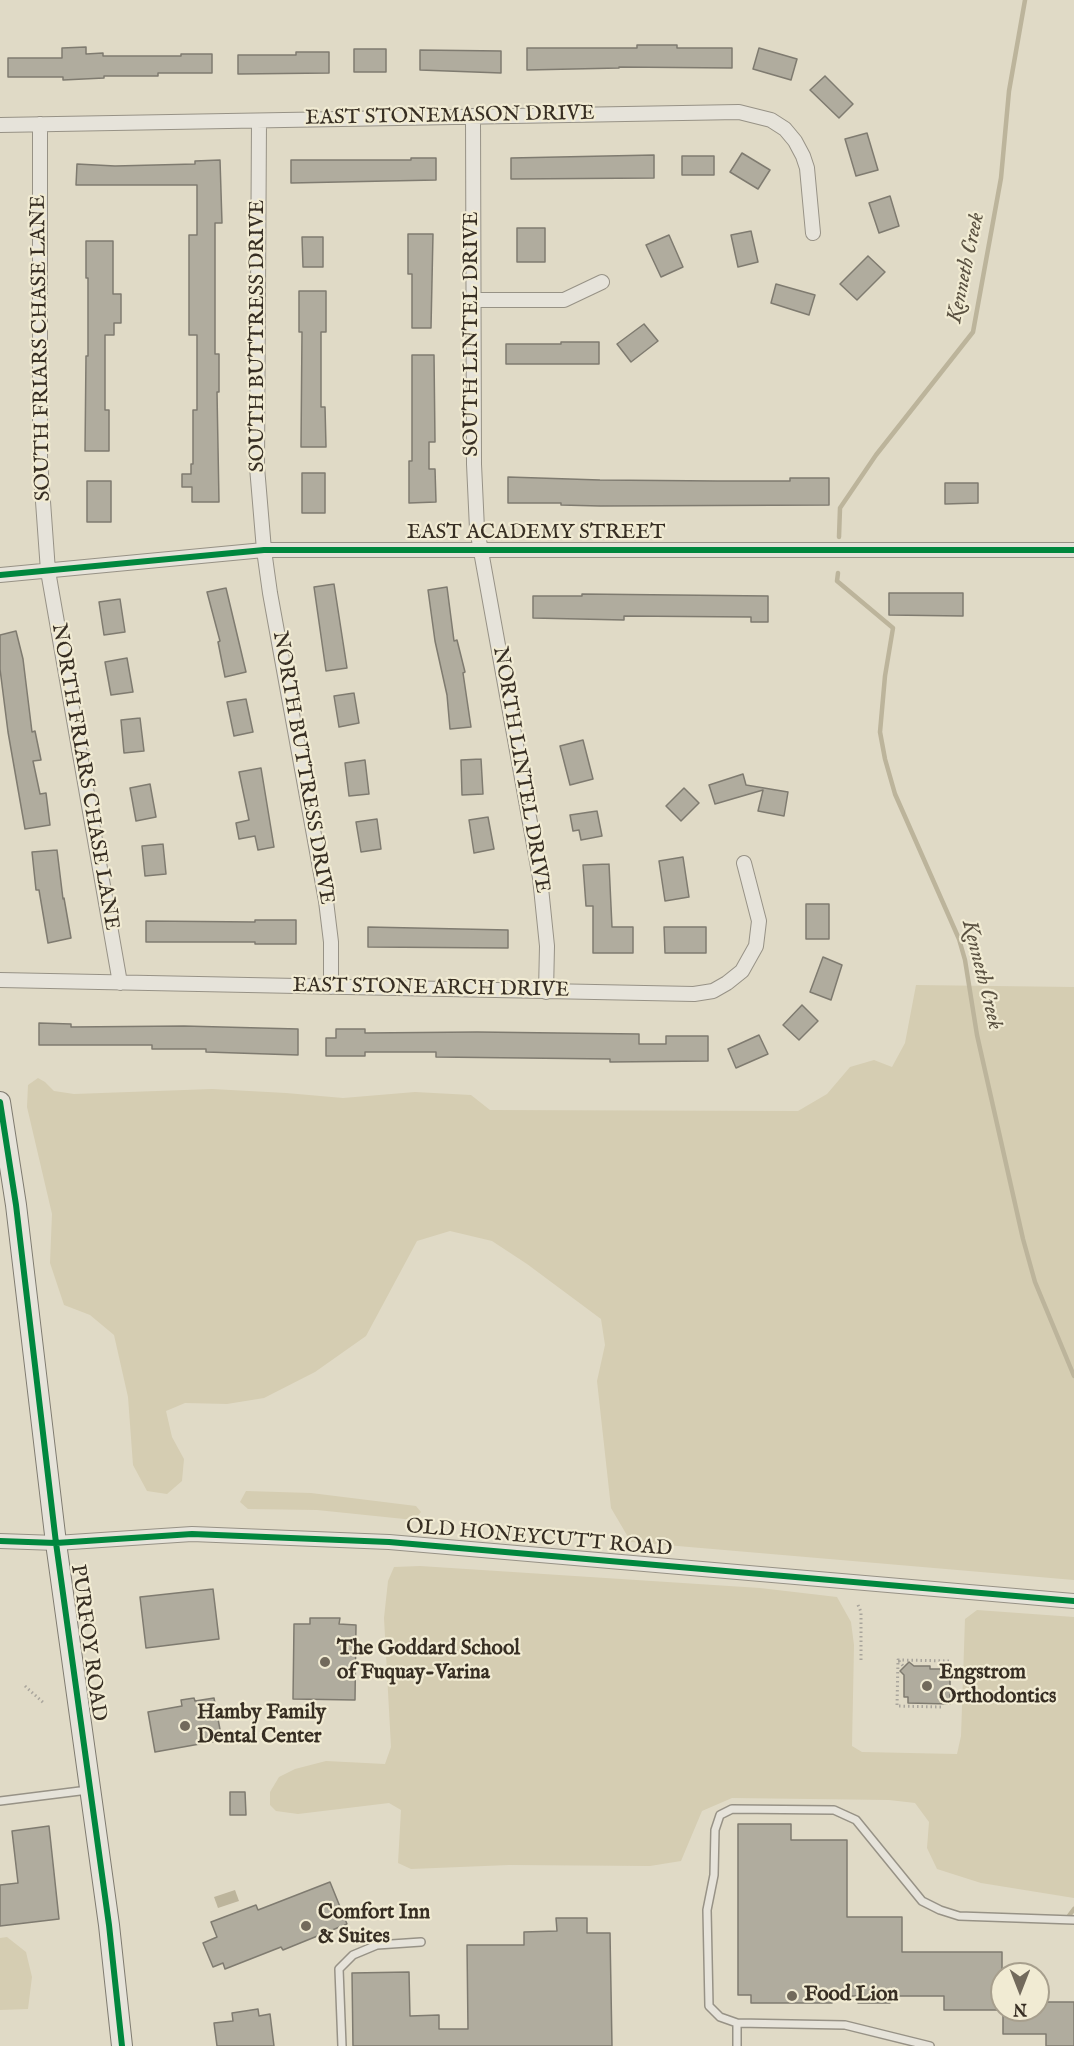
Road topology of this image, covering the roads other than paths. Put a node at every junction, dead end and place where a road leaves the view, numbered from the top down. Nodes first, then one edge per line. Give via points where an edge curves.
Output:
1 (473, 116) junction
2 (259, 121) junction
3 (0, 124) edge
4 (40, 124) junction
5 (813, 233) dead end
6 (602, 282) dead end
7 (473, 300) junction
8 (264, 550) junction
9 (480, 550) junction
10 (1074, 550) edge
11 (48, 571) junction
12 (0, 575) edge
13 (744, 863) dead end
14 (0, 980) edge
15 (120, 983) junction
16 (332, 987) junction
17 (546, 992) junction
18 (0, 1102) edge
19 (0, 1541) edge
20 (56, 1542) junction
21 (1074, 1601) edge
22 (90, 1790) junction
23 (0, 1801) edge
24 (1074, 1920) edge
25 (421, 1942) dead end
26 (738, 2023) junction
27 (122, 2046) edge
28 (342, 2046) edge
29 (737, 2046) edge
30 (930, 2046) edge

1 - 2 street, EAST STONEMASON DRIVE
1 - 5 street, EAST STONEMASON DRIVE via 739,112 771,120 785,129 803,156 810,182
1 - 7 street, SOUTH LINTEL DRIVE
2 - 4 street, EAST STONEMASON DRIVE
2 - 8 street, SOUTH BUTTRESS DRIVE via 257,467
3 - 4 street, EAST STONEMASON DRIVE
4 - 11 street, SOUTH FRIARS CHASE LANE via 40,460
6 - 7 street via 564,300
7 - 9 street, SOUTH LINTEL DRIVE via 474,464
8 - 9 street, EAST ACADEMY STREET
8 - 11 street, EAST ACADEMY STREET
8 - 16 street, NORTH BUTTRESS DRIVE via 326,901
9 - 10 street, EAST ACADEMY STREET
9 - 17 street, NORTH LINTEL DRIVE via 540,878 547,946
11 - 12 street, EAST ACADEMY STREET
11 - 15 street, NORTH FRIARS CHASE LANE
13 - 17 street, EAST STONE ARCH DRIVE via 759,934 751,958 727,983 713,991 694,994
14 - 15 street, EAST STONE ARCH DRIVE
15 - 16 street, EAST STONE ARCH DRIVE
16 - 17 street, EAST STONE ARCH DRIVE
18 - 20 street, PURFOY ROAD
19 - 20 street, OLD HONEYCUTT ROAD
20 - 21 street, OLD HONEYCUTT ROAD via 192,1534 389,1542
20 - 22 street, PURFOY ROAD
22 - 23 lane
22 - 27 street, PURFOY ROAD
24 - 26 lane via 959,1916 940,1910 922,1901 856,1820 834,1810 732,1809 720,1815 715,1830 714,1875 707,1910 708,1990 709,2006 720,2017
25 - 28 lane via 377,1945 353,1954 339,1969
26 - 29 lane
26 - 30 lane via 845,2025

